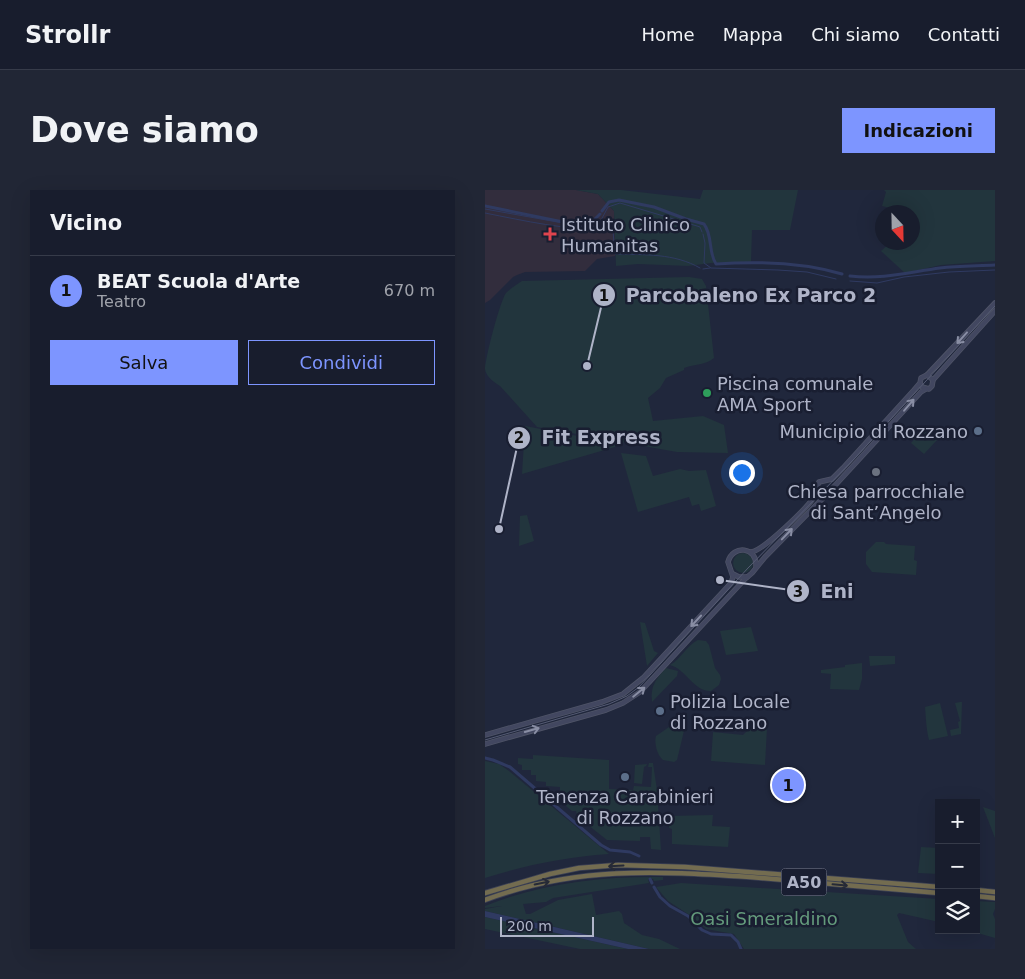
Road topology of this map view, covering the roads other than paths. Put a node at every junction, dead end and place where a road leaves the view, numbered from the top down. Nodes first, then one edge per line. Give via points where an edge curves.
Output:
1 (995, 303) edge
2 (995, 312) edge
3 (927, 375) junction
4 (933, 380) junction
5 (920, 383) junction
6 (926, 389) junction
7 (827, 481) junction
8 (817, 490) junction
9 (829, 492) junction
10 (749, 551) junction
11 (754, 571) junction
12 (731, 572) junction
13 (748, 576) junction
14 (485, 735) edge
15 (485, 744) edge
16 (935, 887) edge
17 (980, 890) edge
18 (995, 892) edge
19 (485, 893) edge
20 (935, 893) edge
21 (980, 896) edge
22 (995, 898) edge
23 (485, 900) edge

1 -> 3 main road
2 - 4 main road
3 - 4 main road
3 - 5 main road via 921,378
4 - 6 main road via 932,386
5 - 6 main road
5 - 7 main road via 834,478
9 -> 6 main road
7 - 8 main road via 819,482
7 - 9 main road
8 - 9 main road via 821,494
8 - 10 main road via 776,536 754,552
11 -> 9 main road
10 - 11 main road via 755,559
10 - 12 main road via 740,550 731,555 728,563
11 - 13 main road
12 - 13 main road via 739,577
12 -> 14 main road via 733,578 729,585 643,678 623,694
15 -> 13 main road via 606,710 635,696
16 -> 19 highway, A50 via 619,865 550,874
17 - 18 highway
23 -> 20 highway, A50 via 536,884 587,875 667,872
21 - 22 highway

